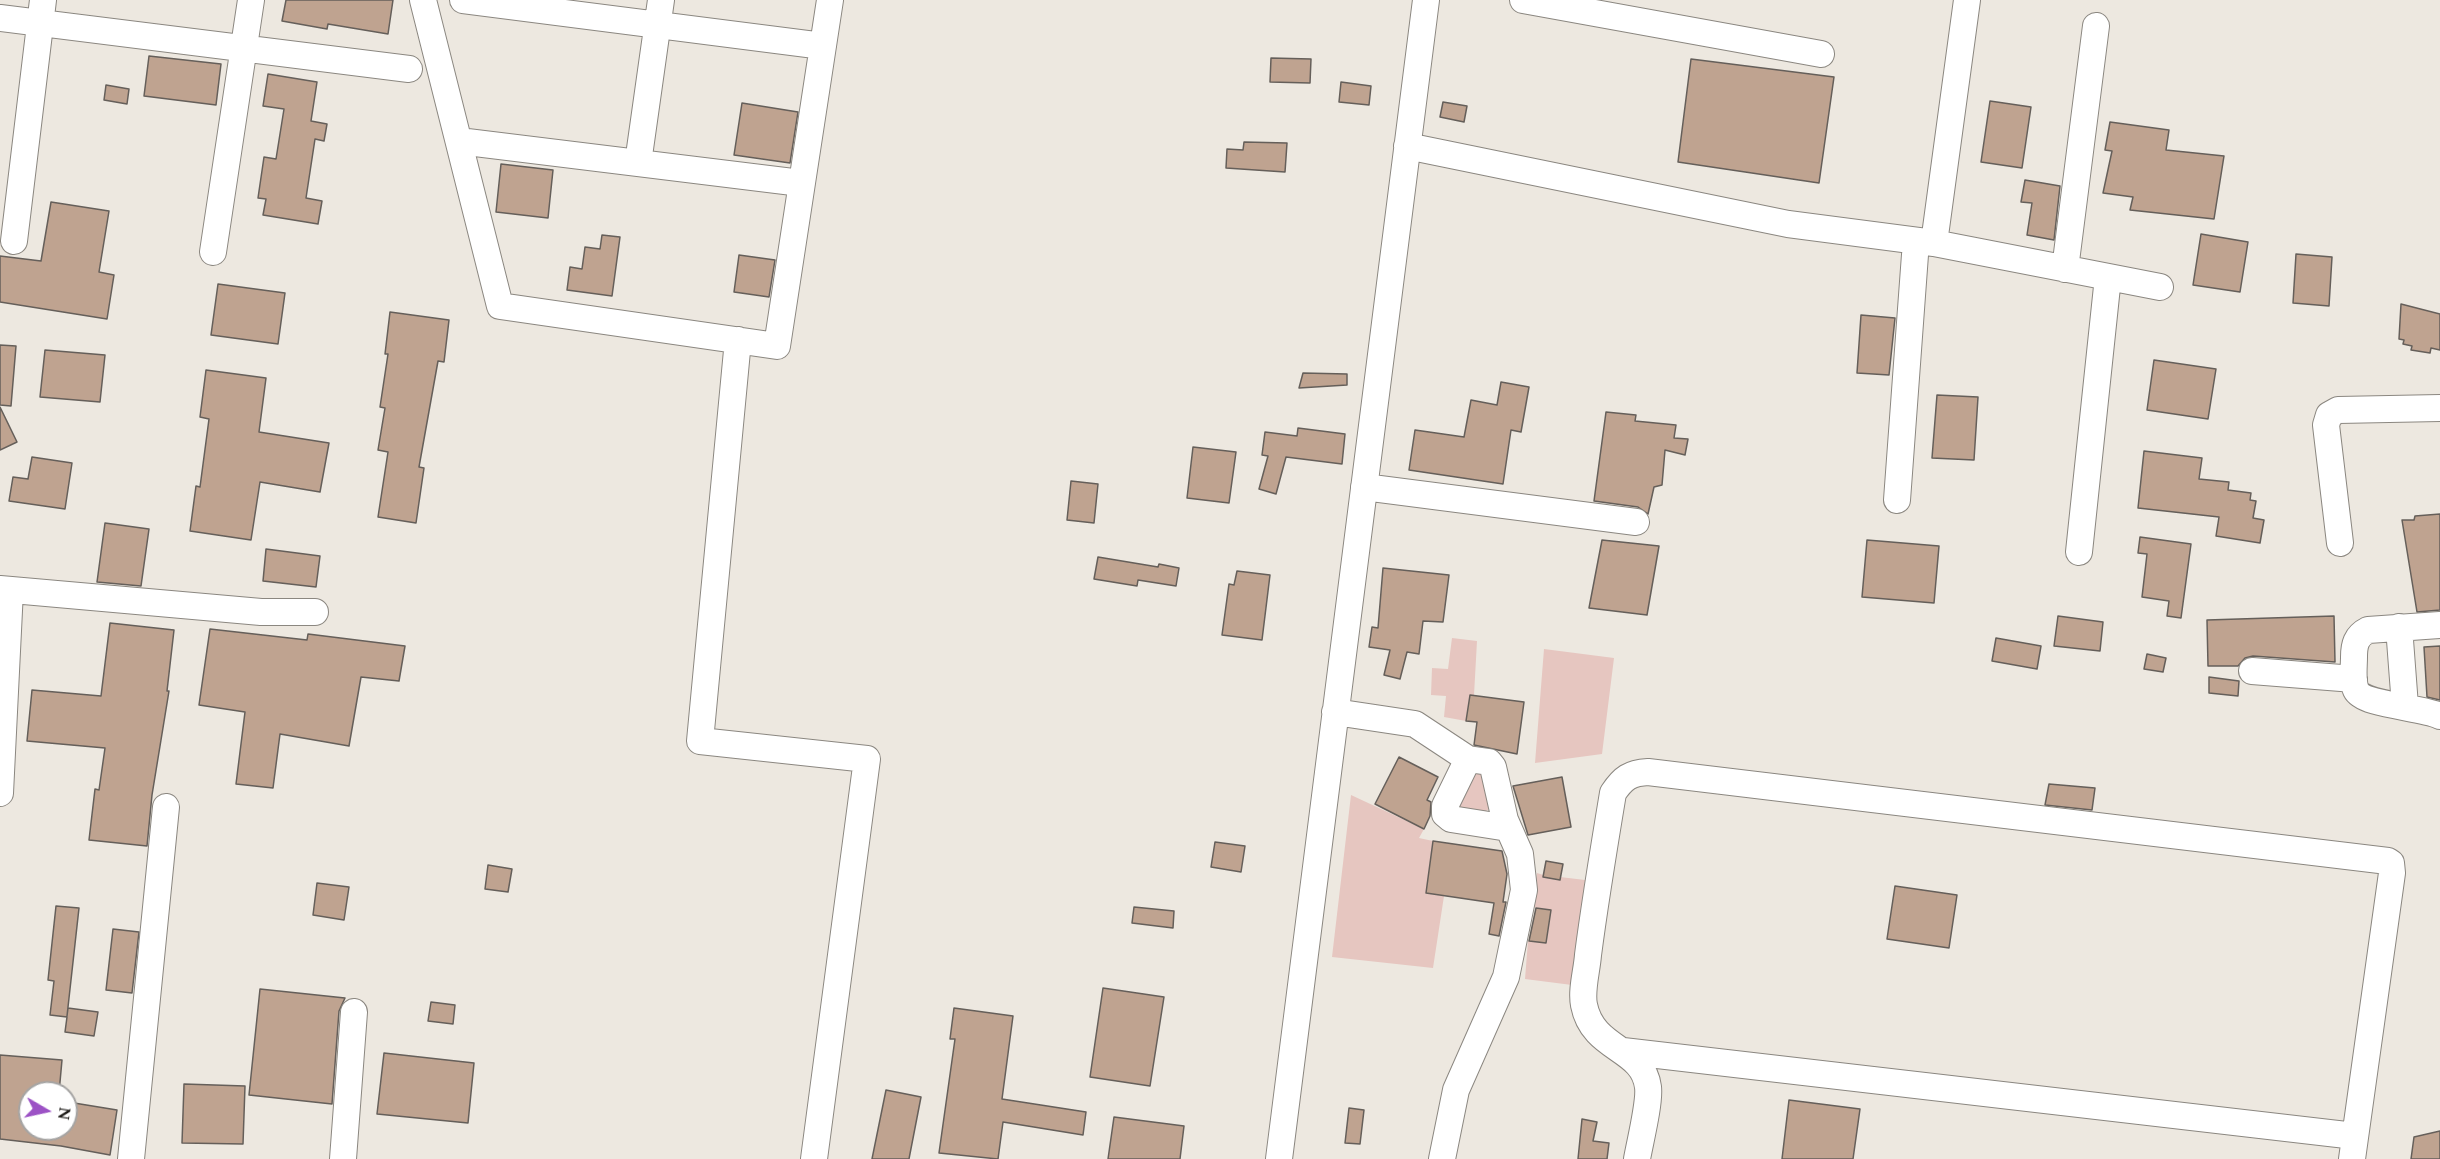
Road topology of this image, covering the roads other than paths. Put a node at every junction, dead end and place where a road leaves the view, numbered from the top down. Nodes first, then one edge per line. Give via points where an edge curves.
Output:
1 (251, 0) edge
2 (423, 0) edge
3 (463, 0) edge
4 (830, 0) edge
5 (1426, 0) edge
6 (1523, 0) edge
7 (1967, 0) edge
8 (494, 2) edge
9 (42, 12) edge
10 (659, 12) edge
11 (0, 18) edge
12 (2096, 26) dead end
13 (823, 46) junction
14 (245, 49) junction
15 (1821, 54) dead end
16 (409, 69) dead end
17 (459, 141) junction
18 (1407, 146) junction
19 (638, 163) junction
20 (801, 183) junction
21 (14, 241) dead end
22 (1925, 242) junction
23 (213, 252) dead end
24 (2065, 269) junction
25 (2108, 277) junction
26 (2160, 287) dead end
27 (738, 340) junction
28 (2440, 408) edge
29 (1364, 486) junction
30 (1897, 500) dead end
31 (1636, 522) dead end
32 (2340, 543) dead end
33 (2079, 552) dead end
34 (5, 590) edge
35 (315, 612) dead end
36 (2440, 625) edge
37 (2399, 627) junction
38 (2252, 671) dead end
39 (2354, 680) junction
40 (2405, 706) junction
41 (1335, 712) junction
42 (2440, 716) edge
43 (1468, 759) junction
44 (0, 793) edge
45 (166, 807) dead end
46 (1508, 828) junction
47 (354, 1012) dead end
48 (1623, 1051) junction
49 (2354, 1147) edge
50 (131, 1159) edge
51 (343, 1159) edge
52 (814, 1159) edge
53 (1279, 1159) edge
54 (1442, 1159) edge
55 (1637, 1159) edge

1 - 14 street
2 - 17 street
3 - 8 street
4 - 13 street
5 - 18 street
6 - 15 street
7 - 22 street
8 - 10 street
9 - 11 street
9 - 14 street
9 - 21 street
10 - 13 street
10 - 19 street
12 - 24 street
13 - 20 street
14 - 16 street
14 - 23 street
17 - 19 street
17 - 27 street via 500,306
18 - 22 street via 1788,224
18 - 29 street
19 - 20 street
20 - 27 street via 777,346
22 - 24 street
22 - 30 street
24 - 25 street
25 - 26 street
25 - 33 street
27 - 52 street via 700,741 867,759
28 - 32 street via 2338,410 2329,415 2326,425
29 - 31 street
29 - 41 street
34 - 35 street via 261,612
34 - 44 street
36 - 37 street
37 - 39 street via 2373,629 2360,636 2354,647
37 - 40 street
38 - 39 street
39 - 40 street via 2356,691 2364,698
40 - 42 street
41 - 43 street via 1415,724
41 - 53 street
43 - 46 street via 1489,762 1493,767
43 - 46 street via 1445,806 1445,814 1450,819
45 - 50 street
46 - 54 street via 1520,854 1522,901 1506,977 1456,1090
47 - 51 street
48 - 49 street
48 - 49 street via 1605,1042 1588,1021 1583,1002 1613,793 1622,779 1633,772 2388,861 2392,873
48 - 55 street via 1642,1068 1649,1088

